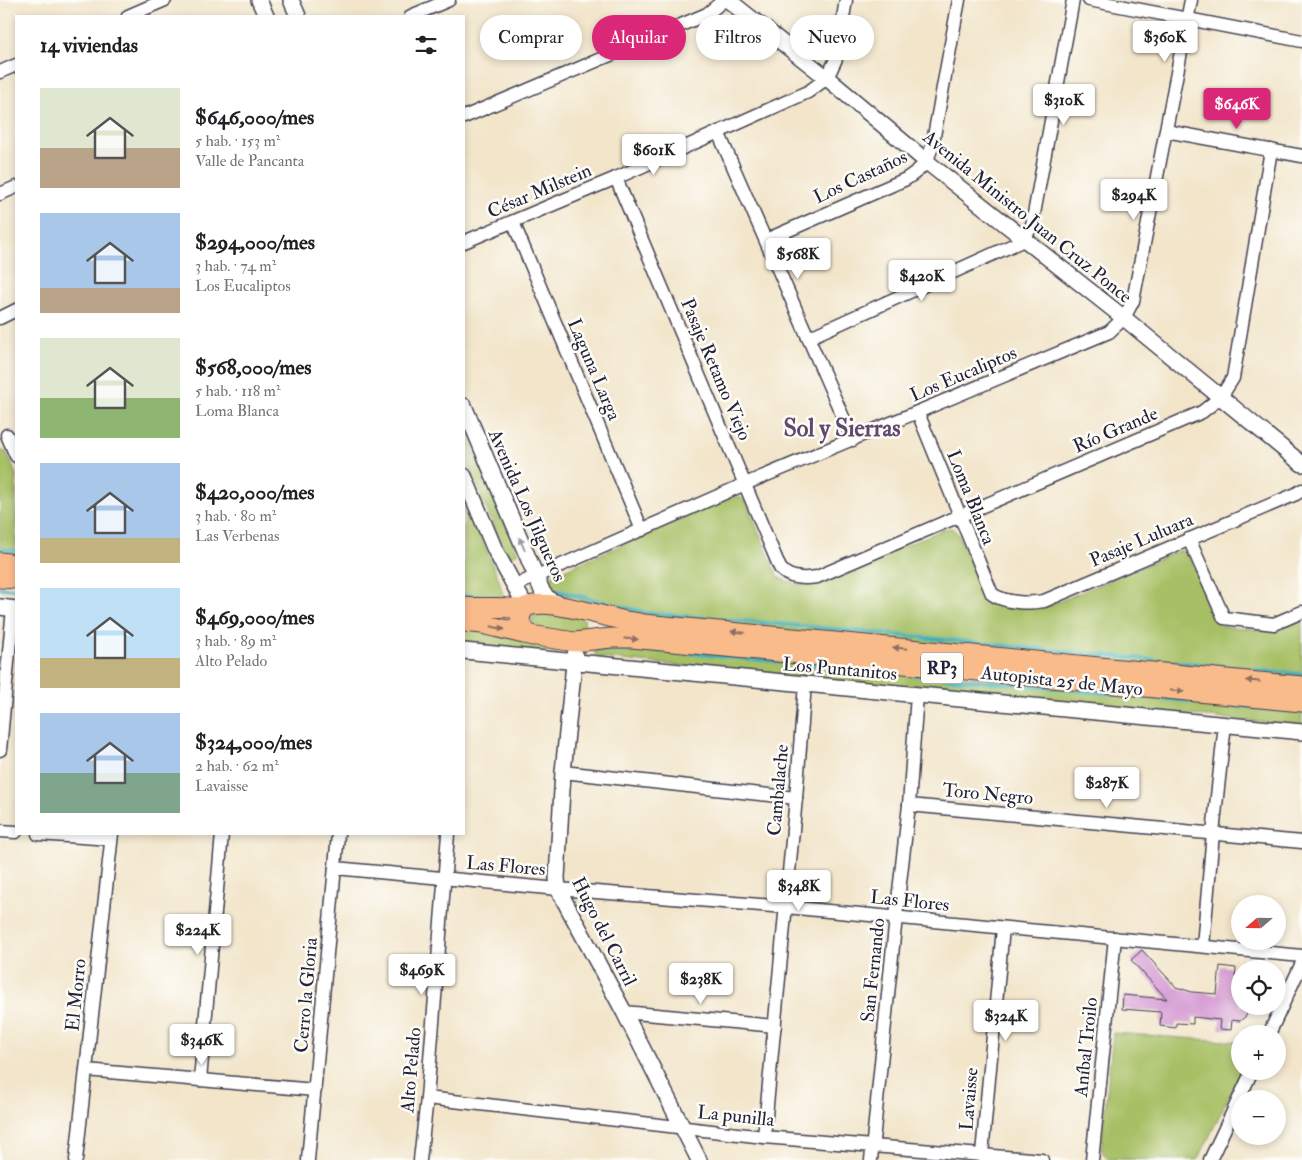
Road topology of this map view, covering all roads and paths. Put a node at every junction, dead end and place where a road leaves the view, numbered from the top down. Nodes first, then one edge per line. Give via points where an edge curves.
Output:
1 (166, 0) edge
2 (259, 0) edge
3 (291, 0) edge
4 (449, 0) edge
5 (724, 0) edge
6 (728, 0) edge
7 (846, 0) edge
8 (959, 0) edge
9 (1073, 0) edge
10 (1089, 0) edge
11 (1191, 0) edge
12 (130, 15) edge
13 (266, 15) edge
14 (298, 15) edge
15 (413, 15) edge
16 (1188, 19) junction
17 (1302, 41) edge
18 (15, 65) edge
19 (0, 72) edge
20 (828, 78) junction
21 (465, 117) edge
22 (1166, 131) junction
23 (718, 132) junction
24 (1271, 150) junction
25 (1302, 156) edge
26 (927, 162) junction
27 (616, 178) junction
28 (15, 187) edge
29 (0, 194) edge
30 (513, 222) junction
31 (766, 240) junction
32 (1024, 240) junction
33 (465, 242) edge
34 (15, 310) edge
35 (0, 318) edge
36 (1124, 318) junction
37 (808, 338) junction
38 (1221, 397) junction
39 (465, 408) edge
40 (918, 413) junction
41 (8, 435) edge
42 (853, 440) junction
43 (15, 453) edge
44 (1302, 464) edge
45 (465, 481) edge
46 (746, 484) junction
47 (1302, 490) edge
48 (960, 516) junction
49 (642, 530) junction
50 (1189, 539) junction
51 (0, 562) edge
52 (15, 564) edge
53 (784, 574) joint
54 (536, 577) junction
55 (0, 578) edge
56 (15, 579) edge
57 (514, 586) junction
58 (992, 594) joint
59 (465, 607) edge
60 (10, 608) edge
61 (525, 608) junction
62 (577, 609) junction
63 (1302, 612) edge
64 (465, 622) edge
65 (532, 636) junction
66 (579, 642) junction
67 (465, 651) edge
68 (574, 662) junction
69 (805, 684) junction
70 (1302, 686) edge
71 (918, 695) junction
72 (1302, 702) edge
73 (1225, 724) junction
74 (1302, 732) edge
75 (0, 750) edge
76 (563, 772) junction
77 (796, 798) junction
78 (909, 805) junction
79 (0, 831) edge
80 (15, 832) edge
81 (1213, 833) junction
82 (62, 835) edge
83 (222, 835) edge
84 (338, 835) edge
85 (448, 835) edge
86 (111, 837) edge
87 (1302, 842) edge
88 (335, 868) junction
89 (446, 878) junction
90 (558, 889) junction
91 (786, 907) junction
92 (896, 917) junction
93 (1002, 928) junction
94 (1115, 938) junction
95 (1203, 946) junction
96 (1302, 956) edge
97 (1302, 963) edge
98 (624, 1012) junction
99 (1273, 1025) edge
100 (775, 1026) junction
101 (86, 1070) junction
102 (200, 1080) junction
103 (1248, 1080) edge
104 (315, 1090) junction
105 (427, 1098) junction
106 (682, 1128) junction
107 (764, 1137) junction
108 (873, 1146) junction
109 (982, 1154) junction
110 (76, 1160) edge
111 (308, 1160) edge
112 (420, 1160) edge
113 (699, 1160) edge
114 (871, 1160) edge
115 (1042, 1160) edge
116 (1092, 1160) edge
117 (1210, 1160) edge

1 - 12 street
2 - 13 street
3 - 14 street
4 - 15 street
5 - 21 street via 707,14
6 - 20 street, Avenida Ministro Juan Cruz Ponce
7 - 20 street via 836,59
8 - 26 street, Los Castaños
9 - 32 street via 1032,225
10 - 16 street
11 - 16 street, Los Eucaliptos
16 - 17 street
16 - 22 street, Los Eucaliptos
18 - 19 street
20 - 23 street, César Milstein via 808,92
20 - 26 street, Avenida Ministro Juan Cruz Ponce
22 - 24 street
22 - 36 street, Los Eucaliptos via 1133,301
23 - 27 street, César Milstein
23 - 31 street
24 - 25 street
24 - 38 street, Río Grande via 1233,378
26 - 31 street, Los Castaños via 906,179
26 - 32 street, Avenida Ministro Juan Cruz Ponce
27 - 30 street, César Milstein
27 - 46 street, Pasaje Retamo Viejo
28 - 29 street
30 - 33 street, César Milstein
30 - 49 street, Laguna Larga
31 - 37 street
32 - 36 street, Avenida Ministro Juan Cruz Ponce
32 - 37 street
34 - 35 street
36 - 38 street, Avenida Ministro Juan Cruz Ponce
36 - 40 street, Los Eucaliptos via 1109,332
37 - 42 street
38 - 44 street, Avenida Ministro Juan Cruz Ponce
38 - 48 street, Río Grande via 1202,412
54 -> 39 street, Avenida Los Jilgueros
40 - 42 street, Los Eucaliptos
40 - 48 street, Loma Blanca
41 - 43 street
42 - 46 street, Los Eucaliptos
45 - 57 street
46 - 49 street, Los Eucaliptos
46 - 53 street, Pasaje Retamo Viejo
47 - 50 street, Pasaje Luluara
48 - 53 street, Río Grande via 817,577 807,579
48 - 58 street, Loma Blanca
49 - 54 street, Los Eucaliptos
50 - 58 street, Pasaje Luluara via 1044,601 1000,599
50 - 63 street via 1224,618 1274,624
51 - 52 main road
54 - 57 street, Los Eucaliptos
54 - 62 street, Avenida Los Jilgueros via 551,601
55 - 56 main road
57 - 61 street
59 - 61 main road, RP3
60 - 75 street
61 - 62 main road, RP3 via 540,604
61 - 65 main road via 520,614 521,625
62 - 66 main road via 592,616 595,623 591,636
70 -> 62 main road, Autopista 25 de Mayo / RP3 via 644,624
64 -> 65 main road, RP3
65 - 66 main road, RP3
66 - 68 street, Hugo del Carril
66 -> 72 main road, Autopista 25 de Mayo / RP3 via 631,638
67 - 68 street, Los Puntanitos
68 - 69 street, Los Puntanitos
68 - 76 street, Hugo del Carril
69 - 71 street, Los Puntanitos
69 - 77 street, Cambalache
71 - 73 street, Los Puntanitos
71 - 78 street, San Fernando
73 - 74 street, Los Puntanitos
73 - 81 street
76 - 77 street
76 - 90 street, Hugo del Carril
77 - 91 street, Cambalache
78 - 81 street, Toro Negro
78 - 92 street, San Fernando
79 - 80 street
81 - 87 street, Toro Negro
81 - 95 street
82 - 86 street
83 - 102 street
84 - 88 street, Cerro la Gloria
85 - 89 street, Alto Pelado
86 - 101 street, El Morro
88 - 89 street, Las Flores
88 - 104 street, Cerro la Gloria
89 - 90 street, Las Flores
89 - 105 street, Alto Pelado
90 - 91 street, Las Flores
90 - 98 street, Hugo del Carril
91 - 92 street, Las Flores
91 - 100 street, Cambalache
92 - 93 street, Las Flores
92 - 108 street, San Fernando
93 - 94 street, Las Flores
93 - 109 street, Lavaisse
94 - 95 street, Las Flores
94 - 116 street, Aníbal Troilo
95 - 96 street, Las Flores
97 - 99 street
98 - 100 street
98 - 106 street, Hugo del Carril
100 - 107 street, Cambalache
101 - 102 street
101 - 110 street, El Morro
102 - 104 street
103 - 117 street
104 - 111 street, Cerro la Gloria
105 - 106 street, La punilla
105 - 112 street, Alto Pelado
106 - 107 street, La punilla
106 - 113 street, Hugo del Carril
107 - 108 street, La punilla
108 - 109 street, La punilla
108 - 114 street, San Fernando
109 - 115 street, La punilla

